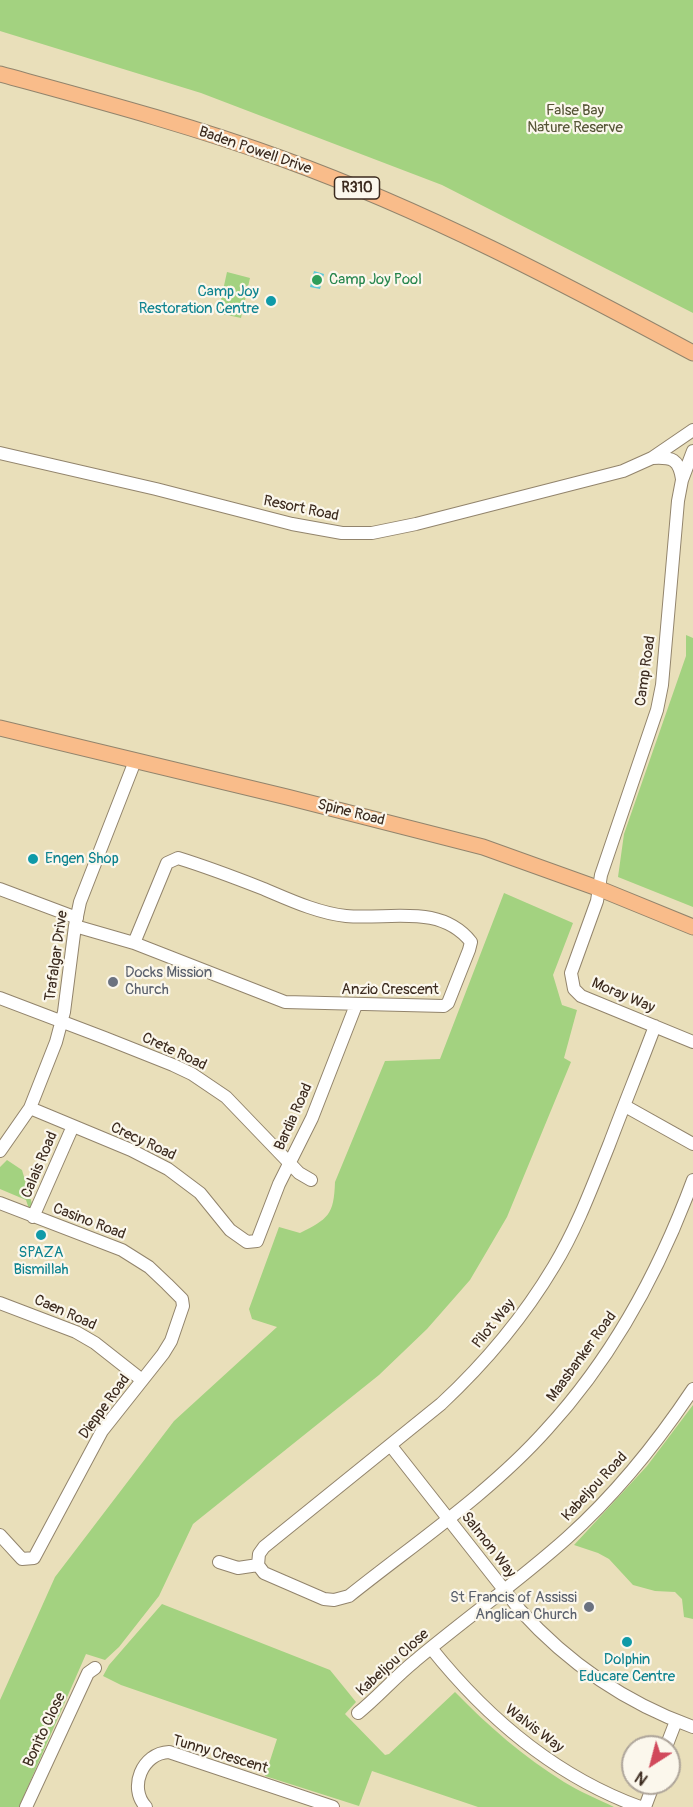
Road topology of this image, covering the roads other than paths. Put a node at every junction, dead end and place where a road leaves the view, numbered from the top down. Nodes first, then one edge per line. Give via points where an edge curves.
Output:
1 (0, 74) edge
2 (693, 353) edge
3 (693, 430) edge
4 (693, 451) edge
5 (0, 453) edge
6 (652, 458) junction
7 (682, 480) junction
8 (0, 728) edge
9 (135, 761) junction
10 (0, 889) edge
11 (600, 889) junction
12 (76, 922) junction
13 (693, 927) edge
14 (134, 943) junction
15 (0, 998) edge
16 (356, 1005) junction
17 (62, 1023) junction
18 (655, 1026) junction
19 (693, 1042) edge
20 (625, 1106) junction
21 (30, 1108) junction
22 (73, 1126) junction
23 (693, 1144) edge
24 (0, 1151) edge
25 (290, 1162) junction
26 (311, 1180) dead end
27 (693, 1180) edge
28 (0, 1203) edge
29 (33, 1216) junction
30 (257, 1241) joint
31 (0, 1303) edge
32 (183, 1306) joint
33 (142, 1380) junction
34 (693, 1389) edge
35 (391, 1446) junction
36 (448, 1518) junction
37 (0, 1535) edge
38 (219, 1562) dead end
39 (258, 1565) junction
40 (504, 1590) junction
41 (431, 1648) junction
42 (95, 1668) dead end
43 (358, 1713) dead end
44 (676, 1721) junction
45 (693, 1726) edge
46 (671, 1735) edge
47 (26, 1807) edge
48 (146, 1807) edge
49 (331, 1807) edge
50 (640, 1807) edge

1 - 2 main road, Baden Powell Drive / R310 via 284,159 513,258
3 - 6 street, Resort Road
4 - 7 street, Camp Road
5 - 6 street, Resort Road via 292,524 327,531 372,533 588,482
6 - 7 street via 676,461
7 - 11 street, Camp Road via 657,710 601,875
8 - 9 main road, Spine Road
9 - 11 main road, Spine Road via 483,847
9 - 12 street, Trafalgar Drive via 80,902
10 - 12 street, Anzio Crescent
11 - 13 main road, Spine Road
11 - 18 street, Moray Way via 571,973 572,982 581,996
12 - 14 street, Anzio Crescent
12 - 17 street, Trafalgar Drive
14 - 16 street, Anzio Crescent via 285,1002
14 - 16 street, Anzio Crescent via 167,863 178,858 328,912 438,919 454,926 471,942 444,1006
15 - 17 street, Crete Road
16 - 25 street, Bardia Road via 312,1119
17 - 21 street, Trafalgar Drive
17 - 25 street, Crete Road via 192,1074 245,1114 266,1141
18 - 19 street, Moray Way
18 - 20 street, Pilot Way
20 - 23 street
20 - 35 street, Pilot Way via 576,1225 533,1299 468,1379
21 - 22 street, Crecy Road
21 - 24 street, Trafalgar Drive
22 - 29 street, Calais Road
22 - 30 street, Crecy Road via 168,1168 200,1193 230,1230 247,1242
25 - 26 street, Crete Road
25 - 30 street, Bardia Road
27 - 36 street, Maasbanker Road via 659,1264 622,1331 546,1431
28 - 29 street, Casino Road
29 - 32 street, Casino Road via 122,1250 178,1294
31 - 33 street, Caen Road via 76,1332
32 - 33 street, Dieppe Road via 171,1341
33 - 37 street, Dieppe Road via 102,1431 34,1558 22,1559
34 - 40 street, Kabeljou Road via 670,1424 604,1502
35 - 36 street, Salmon Way
35 - 39 street, Pilot Way via 274,1538 259,1554
36 - 39 street via 340,1600 324,1599 272,1578
36 - 40 street, Salmon Way
38 - 39 street via 238,1568
40 - 41 street, Kabeljou Close
40 - 44 street, Salmon Way via 572,1661 633,1701
41 - 43 street, Kabeljou Close
41 - 50 street, Walvis Way via 475,1700 510,1732 587,1783
42 - 47 street, Bonito Close via 88,1673
44 - 45 street, Salmon Way
44 - 46 street
48 - 49 street, Tunny Crescent via 139,1798 137,1782 145,1765 162,1752

